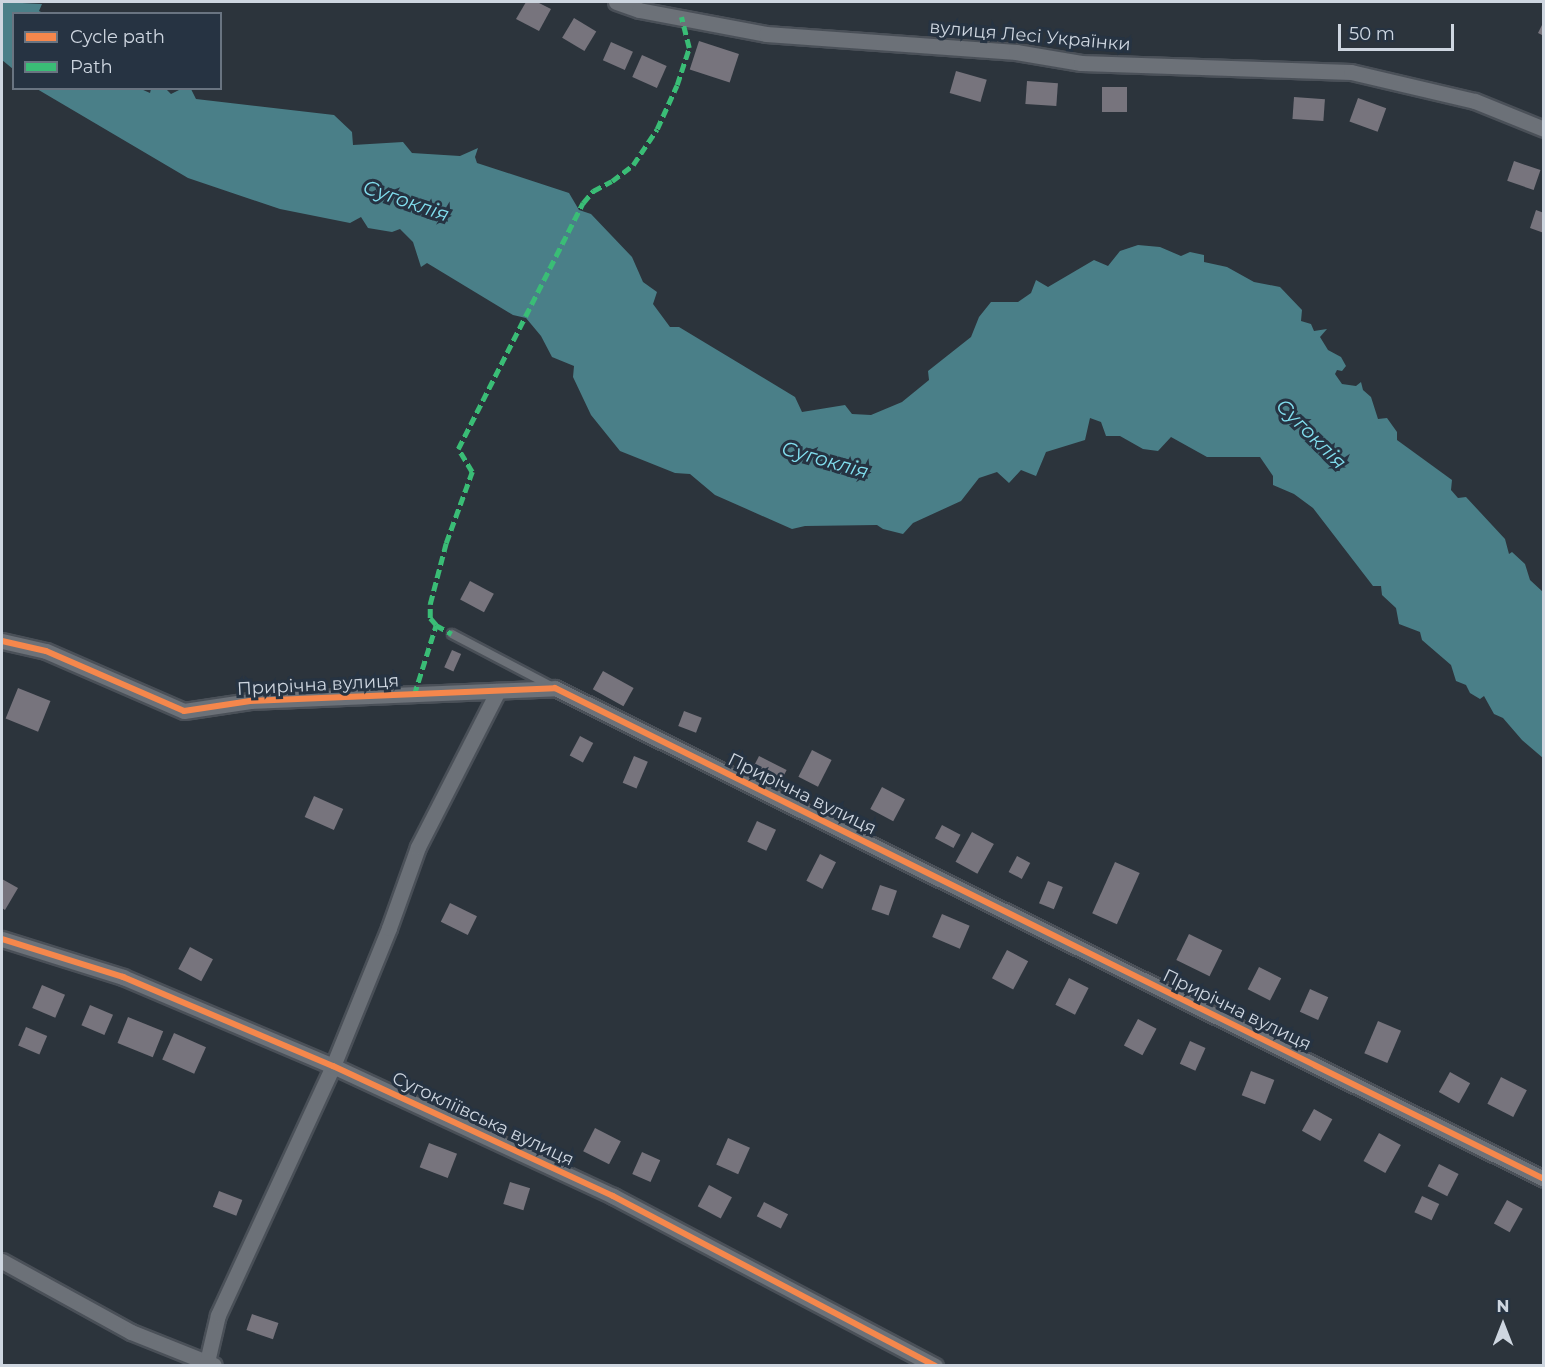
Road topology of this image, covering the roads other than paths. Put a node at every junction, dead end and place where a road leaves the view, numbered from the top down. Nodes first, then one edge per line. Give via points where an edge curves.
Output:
1 (616, 2) edge
2 (1544, 129) edge
3 (452, 634) dead end
4 (2, 641) edge
5 (555, 688) junction
6 (498, 691) junction
7 (2, 939) edge
8 (333, 1066) junction
9 (1544, 1179) edge
10 (2, 1261) edge
11 (209, 1364) edge
12 (935, 1365) edge

1 - 2 street, вулиця Лесі Українки via 639,10 766,34 1016,52 1081,63 1351,72 1475,101
3 - 5 lane
4 - 6 street, Прирічна вулиця via 46,651 184,711 250,701
5 - 6 street, Прирічна вулиця
5 - 9 street, Прирічна вулиця
6 - 8 street via 418,847
7 - 8 street, Сугокліївська вулиця via 123,977
8 - 11 street via 218,1316
8 - 12 street, Сугокліївська вулиця via 613,1196
10 - 11 street via 131,1332

